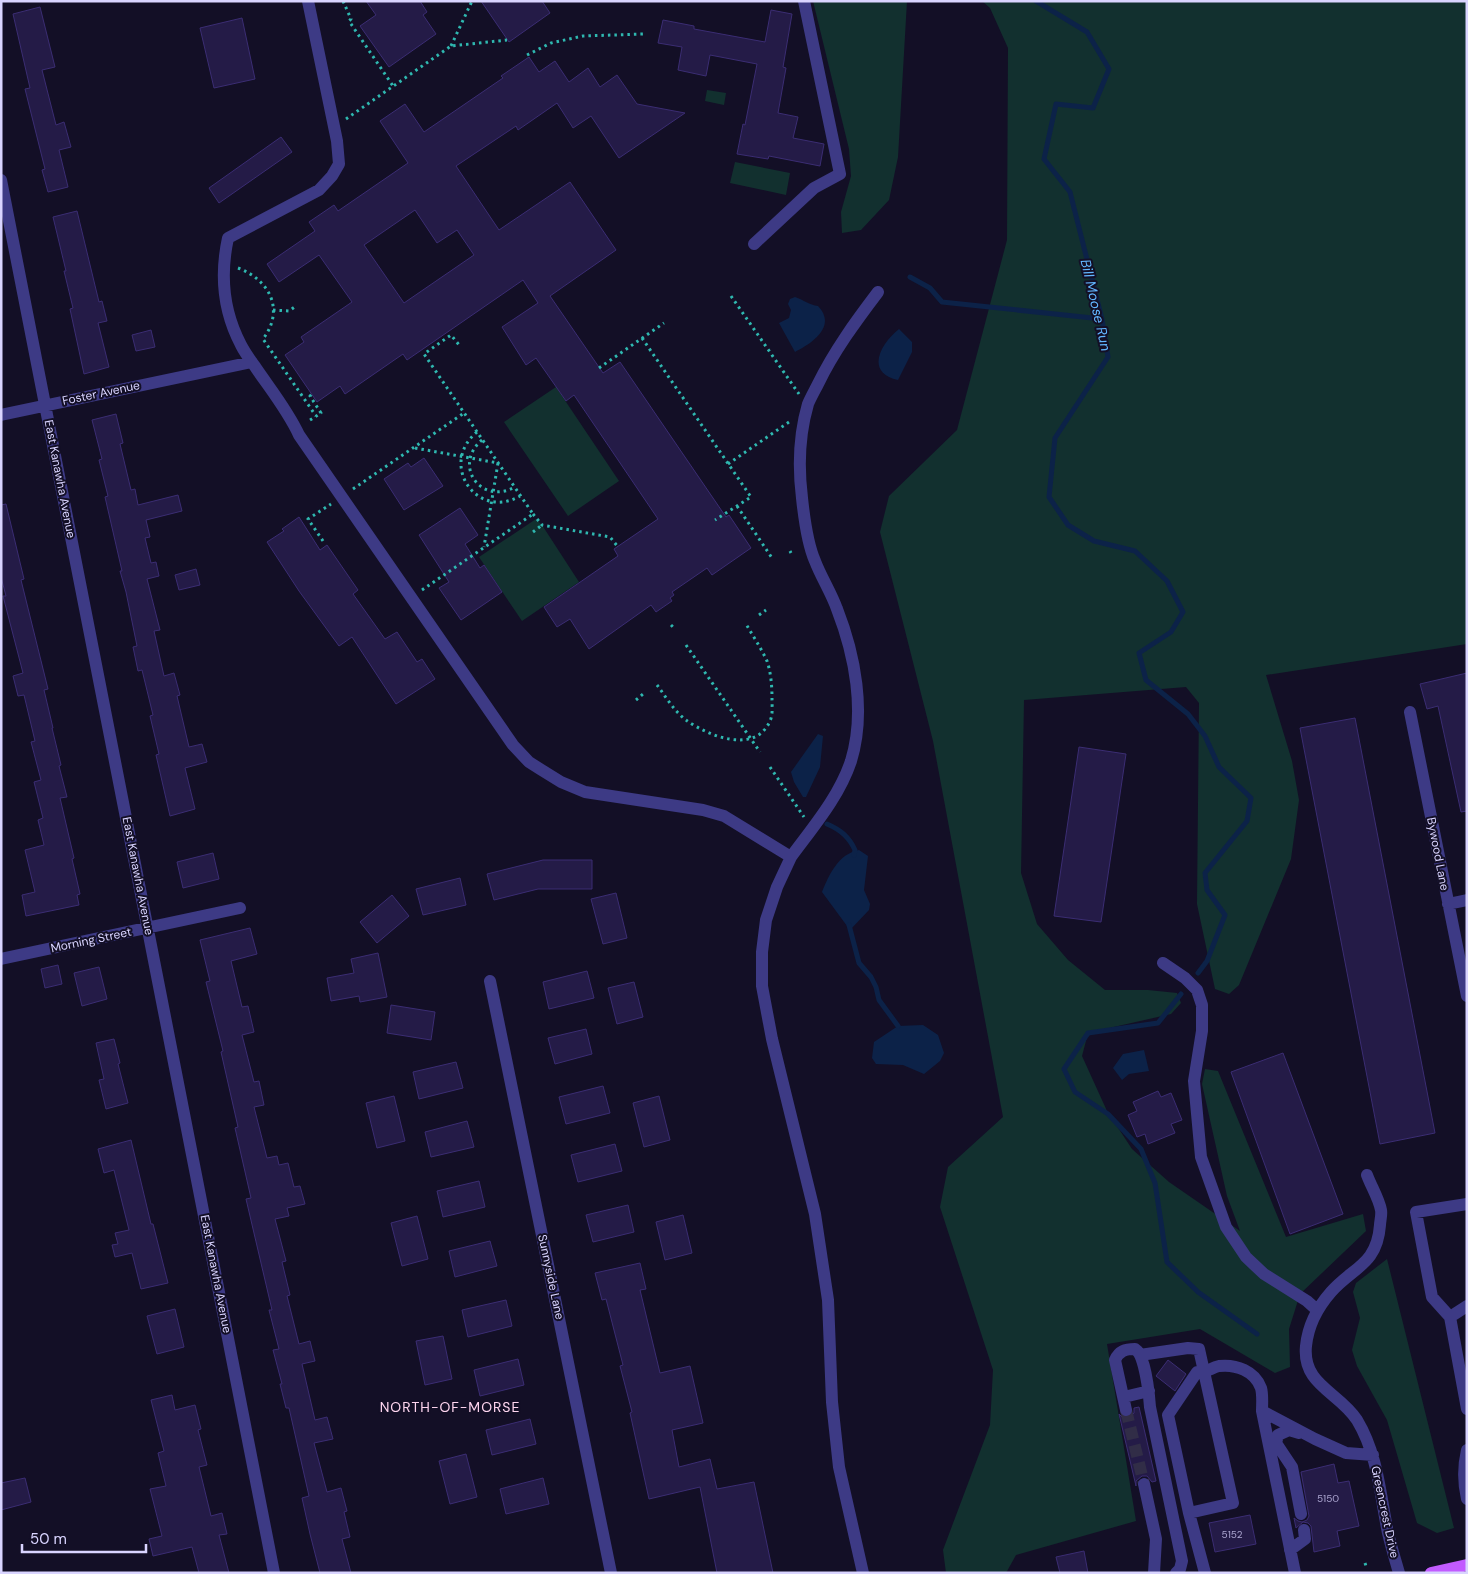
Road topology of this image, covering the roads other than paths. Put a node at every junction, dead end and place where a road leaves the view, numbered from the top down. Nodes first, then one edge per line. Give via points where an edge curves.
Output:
1 (308, 1) edge
2 (804, 1) edge
3 (1, 180) edge
4 (754, 244) dead end
5 (878, 292) dead end
6 (252, 362) junction
7 (45, 406) junction
8 (1, 415) edge
9 (1410, 712) dead end
10 (791, 857) junction
11 (1467, 900) edge
12 (1448, 904) junction
13 (240, 908) dead end
14 (148, 928) junction
15 (1, 959) edge
16 (1163, 963) dead end
17 (490, 981) dead end
18 (1467, 996) edge
19 (1367, 1175) dead end
20 (1467, 1204) edge
21 (1467, 1306) edge
22 (1316, 1310) junction
23 (1450, 1317) junction
24 (1140, 1354) junction
25 (1205, 1373) junction
26 (1149, 1391) junction
27 (1467, 1409) edge
28 (1262, 1411) junction
29 (1311, 1437) junction
30 (1467, 1451) edge
31 (1373, 1455) junction
32 (1167, 1490) junction
33 (1467, 1499) edge
34 (1189, 1513) junction
35 (1301, 1514) dead end
36 (1304, 1530) dead end
37 (1290, 1550) junction
38 (1467, 1565) edge
39 (274, 1573) edge
40 (612, 1573) edge
41 (863, 1573) edge
42 (1154, 1573) edge
43 (1176, 1573) edge
44 (1205, 1573) edge
45 (1295, 1573) edge
46 (1399, 1573) edge
47 (1431, 1573) edge

1 - 6 street via 337,141 338,164 319,190 228,238 223,274 226,302 233,327
2 - 4 street via 840,174 814,188
3 - 7 street, East Kanawha Avenue
5 - 10 street via 860,314 808,403 801,439 799,472 803,512 814,559 848,640 858,719 851,760 836,795
6 - 7 street, Foster Avenue
6 - 10 street via 513,745 529,762 561,782 585,792 724,816
7 - 8 street, Foster Avenue
7 - 14 street, East Kanawha Avenue
9 - 12 street, Bywood Lane
10 - 41 street via 766,920 762,986 814,1214 828,1300 832,1402 839,1467
11 - 12 street
12 - 18 street, Bywood Lane
13 - 14 street, Morning Street
14 - 15 street, Morning Street
14 - 39 street, East Kanawha Avenue
16 - 22 street via 1198,990 1202,1006 1202,1031 1194,1081 1200,1157 1226,1226 1246,1257 1264,1274
17 - 40 street, Sunnyside Lane
19 - 22 street, Greencrest Drive via 1381,1210 1376,1249
20 - 23 street via 1416,1212 1432,1297
21 - 23 street
22 - 31 street, Greencrest Drive via 1309,1328 1305,1364 1314,1379 1349,1409
23 - 27 street
24 - 25 street via 1199,1349
24 - 26 street
24 - 26 street via 1129,1349 1118,1354 1115,1360 1125,1403
25 - 28 street via 1217,1367 1232,1366 1250,1373 1261,1388
25 - 34 street via 1197,1372 1168,1415
25 - 34 street via 1233,1503
26 - 32 street
28 - 29 street
28 - 37 street
29 - 31 street via 1346,1453
29 - 35 street via 1289,1430 1278,1434 1276,1443 1292,1467
30 - 33 street via 1464,1485
31 - 46 street, Greencrest Drive
32 - 42 street via 1145,1490 1156,1539
32 - 43 street via 1182,1561
34 - 44 street
36 - 37 street via 1306,1539
37 - 45 street
38 - 47 main road

